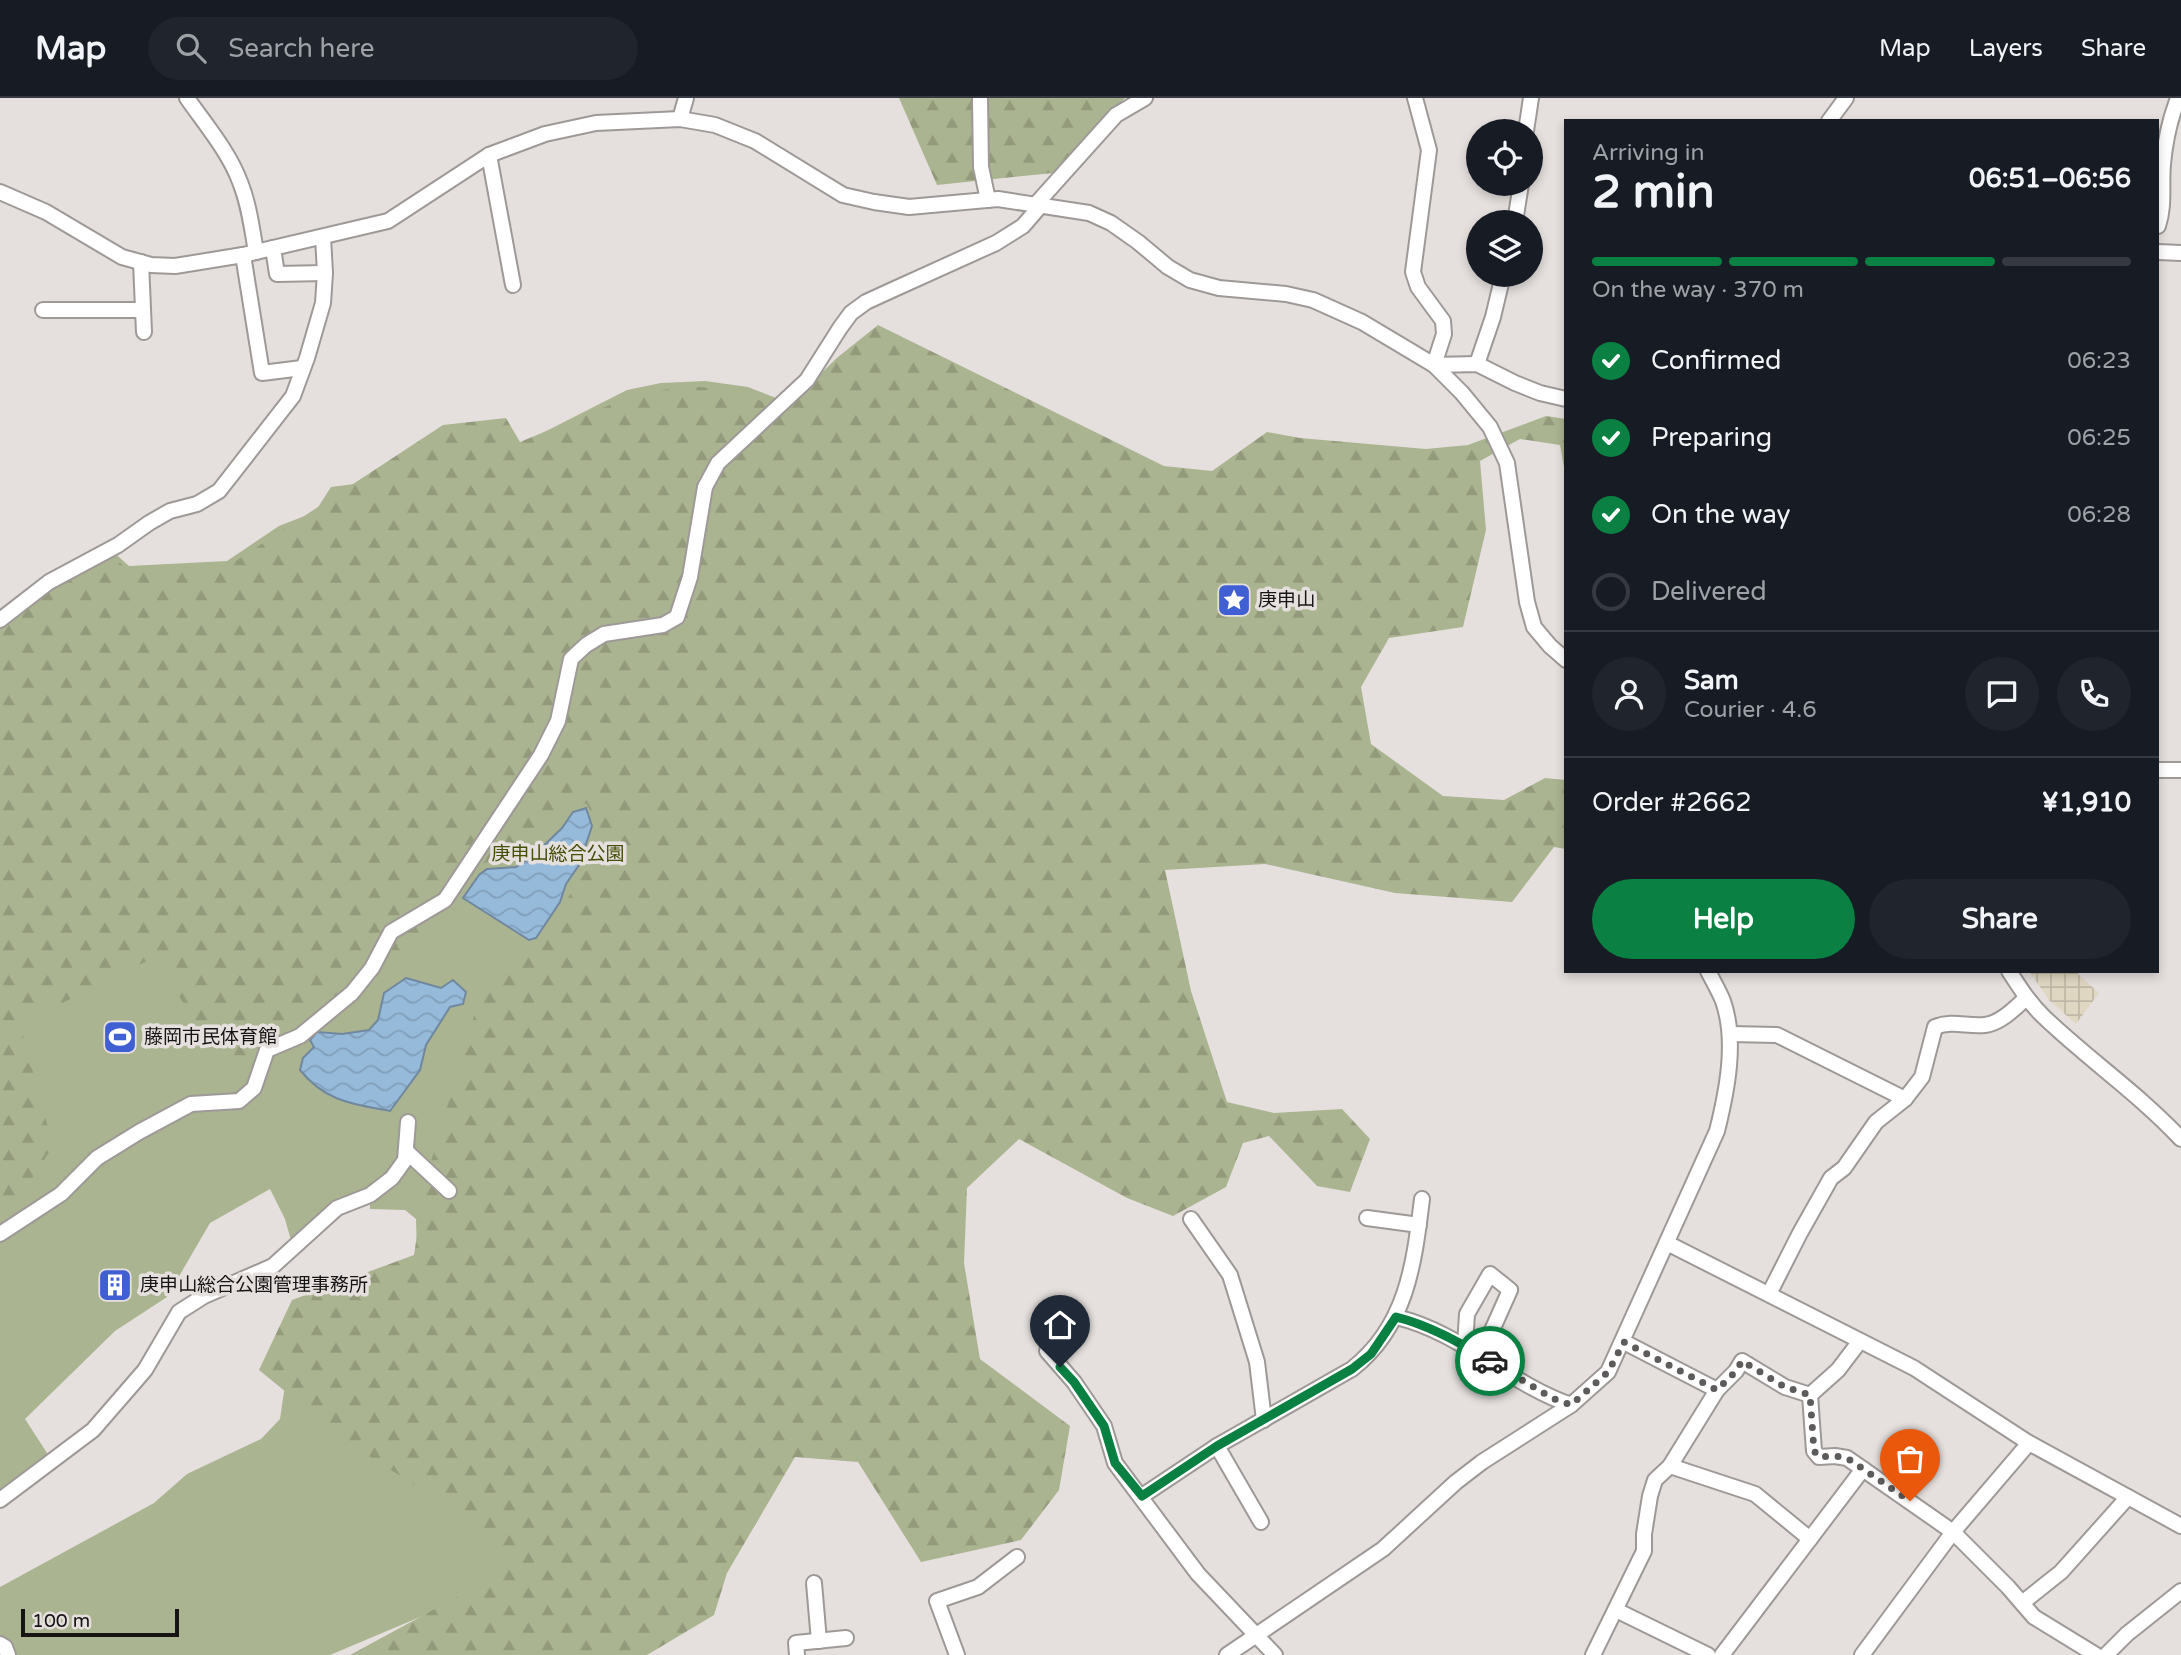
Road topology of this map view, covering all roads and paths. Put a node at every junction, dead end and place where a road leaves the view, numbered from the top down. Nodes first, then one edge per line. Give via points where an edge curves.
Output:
1 (187, 98) edge
2 (686, 98) edge
3 (981, 98) edge
4 (1145, 98) edge
5 (1415, 98) edge
6 (1531, 98) edge
7 (1846, 98) edge
8 (2178, 98) edge
9 (680, 119) junction
10 (1528, 119) edge
11 (1830, 119) edge
12 (489, 155) junction
13 (0, 192) edge
14 (988, 200) junction
15 (1039, 204) junction
16 (2159, 222) edge
17 (323, 237) junction
18 (273, 248) junction
19 (2159, 252) edge
20 (2181, 253) edge
21 (249, 254) junction
22 (141, 262) junction
23 (326, 272) junction
24 (513, 285) dead end
25 (1500, 287) edge
26 (43, 310) dead end
27 (142, 310) junction
28 (144, 332) dead end
29 (1477, 364) junction
30 (1434, 365) junction
31 (302, 368) junction
32 (1564, 399) edge
33 (0, 620) edge
34 (1564, 658) edge
35 (2159, 769) edge
36 (2181, 770) edge
37 (1710, 973) edge
38 (2010, 973) edge
39 (2026, 998) junction
40 (1730, 1034) junction
41 (1905, 1099) junction
42 (408, 1122) dead end
43 (2181, 1139) edge
44 (406, 1151) junction
45 (449, 1191) dead end
46 (1422, 1199) dead end
47 (1367, 1218) dead end
48 (1191, 1219) dead end
49 (1419, 1225) junction
50 (0, 1234) edge
51 (1667, 1243) junction
52 (1769, 1294) junction
53 (1396, 1317) junction
54 (1860, 1341) junction
55 (1624, 1342) junction
56 (1465, 1345) junction
57 (1047, 1352) dead end
58 (1481, 1355) junction
59 (1717, 1390) junction
60 (1810, 1395) junction
61 (1571, 1405) junction
62 (1264, 1420) junction
63 (2029, 1443) junction
64 (1217, 1446) junction
65 (1670, 1466) junction
66 (1863, 1469) junction
67 (1142, 1496) junction
68 (2128, 1497) junction
69 (0, 1500) edge
70 (1261, 1522) dead end
71 (2181, 1526) edge
72 (1954, 1532) junction
73 (1810, 1539) junction
74 (1017, 1557) dead end
75 (814, 1583) dead end
76 (2181, 1591) edge
77 (2022, 1603) junction
78 (1616, 1610) junction
79 (1257, 1634) junction
80 (846, 1638) dead end
81 (820, 1641) junction
82 (0, 1644) edge
83 (8, 1655) edge
84 (797, 1655) edge
85 (957, 1655) edge
86 (1227, 1655) edge
87 (1275, 1655) edge
88 (1593, 1655) edge
89 (1709, 1655) edge
90 (1722, 1655) edge
91 (1862, 1655) edge
92 (2096, 1655) edge
93 (2106, 1655) edge

1 - 21 street via 240,181 251,222
2 - 9 street
3 - 14 street via 981,167
4 - 15 street via 1116,115
5 - 30 street via 1429,150 1413,272 1418,287 1443,320 1444,334
6 - 10 street
7 - 11 street
8 - 16 street via 2168,131
9 - 12 street via 596,123 545,134
9 - 14 street via 715,125 755,141 843,195 909,207
12 - 17 street via 388,221
12 - 24 street
13 - 22 street via 46,212 122,257
14 - 15 street
15 - 30 street via 1089,213 1111,223 1190,280 1313,300
15 - 50 street via 1023,226 996,243 866,302 852,313 807,380 718,463 705,487 690,577 677,617 663,625 604,634 571,659 558,720 501,817 445,900 391,932 352,993 300,1035 267,1050 254,1088 239,1101 191,1104 139,1132 97,1158 61,1194
17 - 18 street
17 - 23 street
18 - 21 street
18 - 23 street via 277,274
19 - 20 street
21 - 22 street via 175,266
21 - 31 street via 262,373
22 - 27 street
23 - 31 street via 323,303
25 - 29 street
26 - 27 street
27 - 28 street
29 - 30 street
29 - 32 street via 1540,393
30 - 34 street via 1490,427 1507,463 1534,627
31 - 33 street via 293,396 219,491 149,523 49,582
35 - 36 street
37 - 40 street
38 - 39 street
39 - 41 street via 1993,1023 1952,1022 1935,1027 1922,1077
39 - 43 street
40 - 41 street via 1777,1035
40 - 51 street via 1717,1131
41 - 52 street via 1876,1122 1844,1168 1831,1178
42 - 44 street
44 - 45 street
44 - 69 street via 392,1178 370,1195 337,1208 282,1260 179,1312 145,1370 93,1430
46 - 49 street
47 - 49 street
48 - 62 street via 1230,1275 1256,1362
49 - 53 street via 1413,1266
51 - 52 street
51 - 55 street
52 - 54 street
53 - 56 street
53 - 62 street via 1371,1354 1352,1369
54 - 60 street via 1838,1370
54 - 63 street via 1914,1368
55 - 59 street
55 - 61 street via 1608,1372
56 - 58 street
56 - 58 street via 1467,1314 1490,1274 1510,1290
57 - 67 street via 1104,1426 1115,1463
58 - 61 street
59 - 60 street via 1742,1361 1785,1387
59 - 65 street
60 - 66 street via 1814,1451 1819,1457 1847,1458
61 - 79 street via 1482,1462 1383,1549
62 - 64 street
63 - 68 street
63 - 72 street
64 - 67 street
64 - 70 street
65 - 73 street via 1755,1494
65 - 78 street via 1655,1480 1643,1534 1644,1551
66 - 72 street
66 - 73 street
67 - 79 street via 1198,1574
68 - 71 street
68 - 77 street via 2060,1572
72 - 77 street
72 - 91 street
73 - 90 street
74 - 85 street via 978,1587 937,1601
75 - 81 street
76 - 93 street
77 - 92 street via 2034,1617
78 - 88 street
78 - 89 street
79 - 86 street
79 - 87 street
80 - 81 street
81 - 84 street via 796,1643
82 - 83 street

